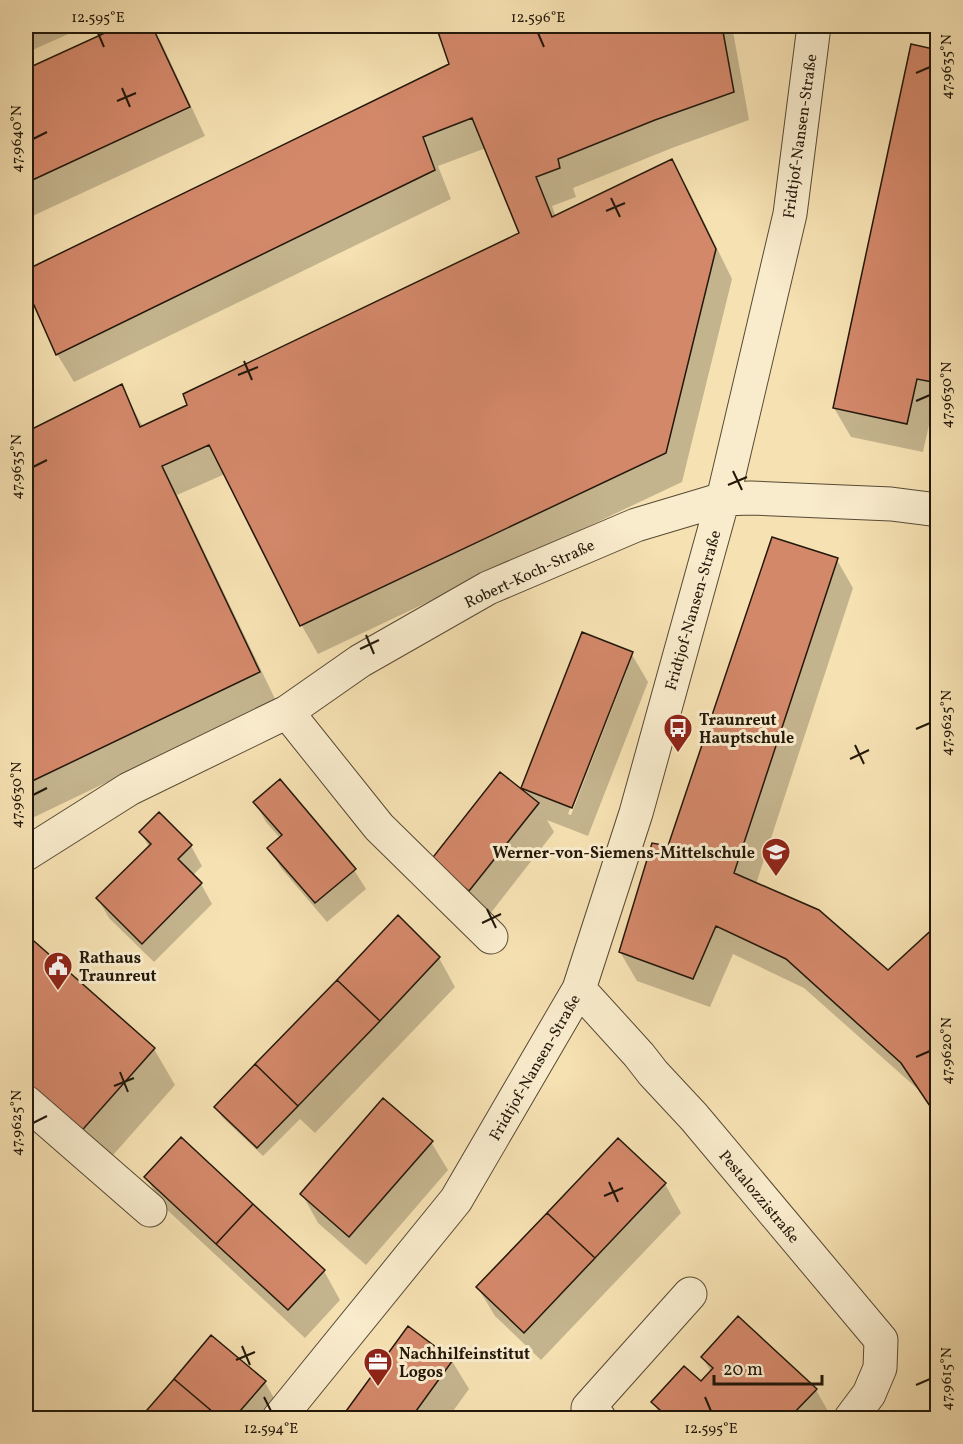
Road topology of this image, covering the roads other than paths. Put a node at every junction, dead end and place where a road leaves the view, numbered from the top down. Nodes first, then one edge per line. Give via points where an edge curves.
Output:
1 (814, 26) edge
2 (723, 499) junction
3 (938, 510) edge
4 (287, 712) junction
5 (26, 854) edge
6 (491, 937) dead end
7 (579, 989) junction
8 (26, 1102) edge
9 (150, 1210) dead end
10 (690, 1294) dead end
11 (279, 1419) edge
12 (599, 1419) edge
13 (851, 1419) edge

1 - 2 street, Fridtjof-Nansen-Straße via 790,214
2 - 3 street, Robert-Koch-Straße via 891,504
2 - 4 street, Robert-Koch-Straße via 636,525 488,588 360,661
2 - 7 street, Fridtjof-Nansen-Straße via 636,813
4 - 5 street, Robert-Koch-Straße via 129,789
4 - 6 street via 379,827
7 - 11 street, Fridtjof-Nansen-Straße via 456,1200
7 - 13 street, Pestalozzistraße via 694,1117 881,1340 880,1368 869,1394
8 - 9 street
10 - 12 street via 588,1408

